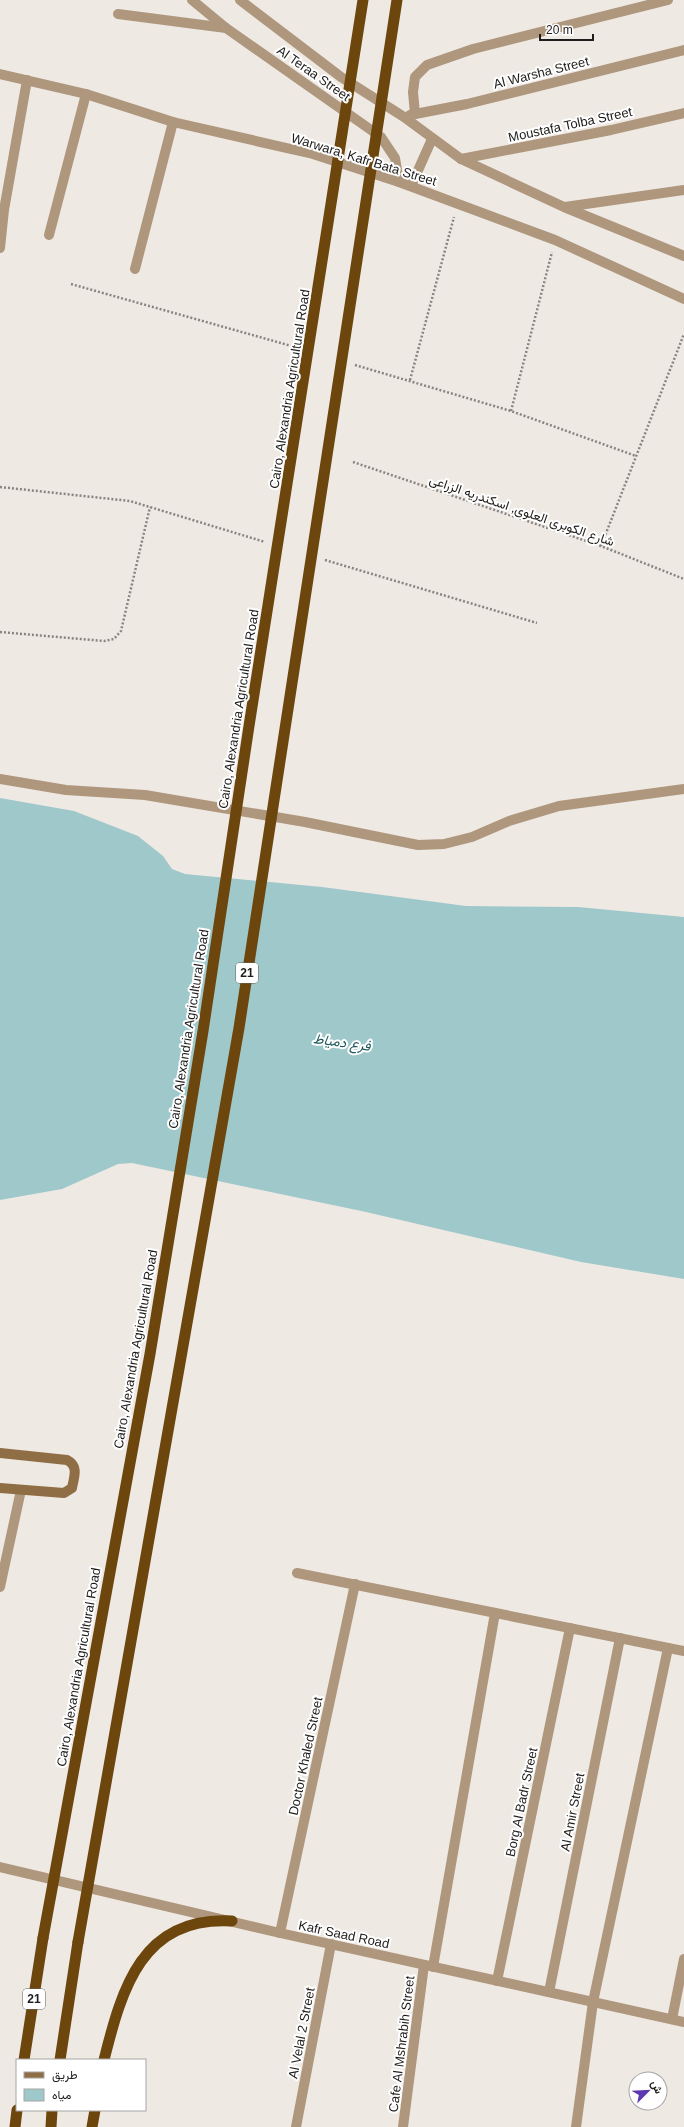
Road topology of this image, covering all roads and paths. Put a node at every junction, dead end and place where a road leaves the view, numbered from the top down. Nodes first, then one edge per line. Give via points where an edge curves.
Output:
1 (192, 0) edge
2 (240, 0) edge
3 (364, 0) edge
4 (397, 0) edge
5 (668, 0) edge
6 (118, 14) dead end
7 (226, 28) junction
8 (684, 50) edge
9 (0, 74) edge
10 (27, 80) junction
11 (86, 94) junction
12 (684, 113) edge
13 (416, 114) junction
14 (404, 117) junction
15 (173, 122) junction
16 (432, 139) junction
17 (461, 160) junction
18 (399, 182) junction
19 (411, 186) junction
20 (684, 190) edge
21 (458, 203) junction
22 (564, 207) junction
23 (49, 235) dead end
24 (555, 240) junction
25 (0, 248) edge
26 (684, 256) edge
27 (135, 269) dead end
28 (72, 284) dead end
29 (684, 299) edge
30 (684, 334) edge
31 (297, 348) dead end
32 (350, 363) dead end
33 (410, 380) junction
34 (511, 411) junction
35 (636, 456) junction
36 (353, 462) dead end
37 (150, 507) dead end
38 (601, 546) junction
39 (684, 579) edge
40 (0, 632) edge
41 (0, 778) edge
42 (684, 789) edge
43 (0, 1453) edge
44 (0, 1488) edge
45 (21, 1490) junction
46 (297, 1573) dead end
47 (355, 1584) junction
48 (0, 1588) edge
49 (495, 1613) junction
50 (570, 1628) junction
51 (620, 1638) junction
52 (668, 1648) junction
53 (684, 1651) edge
54 (0, 1867) edge
55 (232, 1921) junction
56 (280, 1933) junction
57 (331, 1944) junction
58 (684, 1959) edge
59 (428, 1966) junction
60 (497, 1981) junction
61 (549, 1992) junction
62 (593, 2002) junction
63 (672, 2019) junction
64 (684, 2022) edge
65 (24, 2059) edge
66 (60, 2059) edge
67 (104, 2059) edge
68 (17, 2111) edge
69 (52, 2111) edge
70 (94, 2111) edge
71 (15, 2127) edge
72 (50, 2127) edge
73 (92, 2127) edge
74 (296, 2127) edge
75 (403, 2127) edge
76 (576, 2127) edge

1 - 7 street, Al Teraa Street
2 - 14 street, Al Teraa Street via 341,77
3 - 65 highway, Cairo, Alexandria Agricultural Road / 21, bridge via 202,1039 150,1354 43,1938
4 - 66 highway, 21, bridge via 238,1035 78,1942
5 - 13 street via 473,49 427,65 415,77 413,92
6 - 7 street
7 - 18 street, Al Teraa Street via 381,136 395,158
8 - 13 street, Al Warsha Street via 468,104
9 - 10 street, Warwara, Kafr Bata Street
10 - 11 street, Warwara, Kafr Bata Street
10 - 25 street via 4,210
11 - 15 street, Warwara, Kafr Bata Street
11 - 23 street
12 - 17 street, Moustafa Tolba Street
13 - 14 street, Al Warsha Street
14 - 16 street, Al Teraa Street
15 - 18 street, Warwara, Kafr Bata Street via 313,154
15 - 27 street
16 - 17 street, Al Teraa Street
16 - 19 street
17 - 22 street, Al Teraa Street
18 - 19 street, Warwara, Kafr Bata Street
19 - 21 street, Warwara, Kafr Bata Street
20 - 22 street
21 - 24 street, Warwara, Kafr Bata Street
21 - 33 path
22 - 26 street, Al Teraa Street
24 - 29 street, Warwara, Kafr Bata Street
24 - 34 path
28 - 31 path
30 - 35 path
32 - 33 path
33 - 34 path
34 - 35 path
35 - 38 path
36 - 38 path, شارع الكوبرى العلوى, اسكندريه الزراعى
37 - 40 path via 121,631 114,639 104,641
38 - 39 path, شارع الكوبرى العلوى, اسكندريه الزراعى
41 - 42 street via 66,790 145,795 418,844 444,844 472,837 508,821 558,806
43 - 45 main road via 67,1460 76,1469 69,1492 57,1494
44 - 45 main road
45 - 48 street
46 - 47 street
47 - 49 street
47 - 56 street, Doctor Khaled Street
49 - 50 street
49 - 59 street, Cafe Al Mshrabih Street
50 - 51 street
50 - 60 street, Borg Al Badr Street
51 - 52 street
51 - 61 street, Al Amir Street
52 - 53 street
52 - 62 street
54 - 55 street, Kafr Saad Road
55 - 56 street, Kafr Saad Road
55 - 67 highway via 191,1925 166,1937 149,1951 128,1983
56 - 57 street, Kafr Saad Road
57 - 59 street, Kafr Saad Road
57 - 74 street, Al Velal 2 Street
58 - 63 street
59 - 60 street, Kafr Saad Road
59 - 75 street, Cafe Al Mshrabih Street
60 - 61 street, Kafr Saad Road
61 - 62 street, Kafr Saad Road
62 - 63 street, Kafr Saad Road
62 - 76 street
63 - 64 street, Kafr Saad Road
68 - 71 highway
69 - 72 highway
70 - 73 highway

